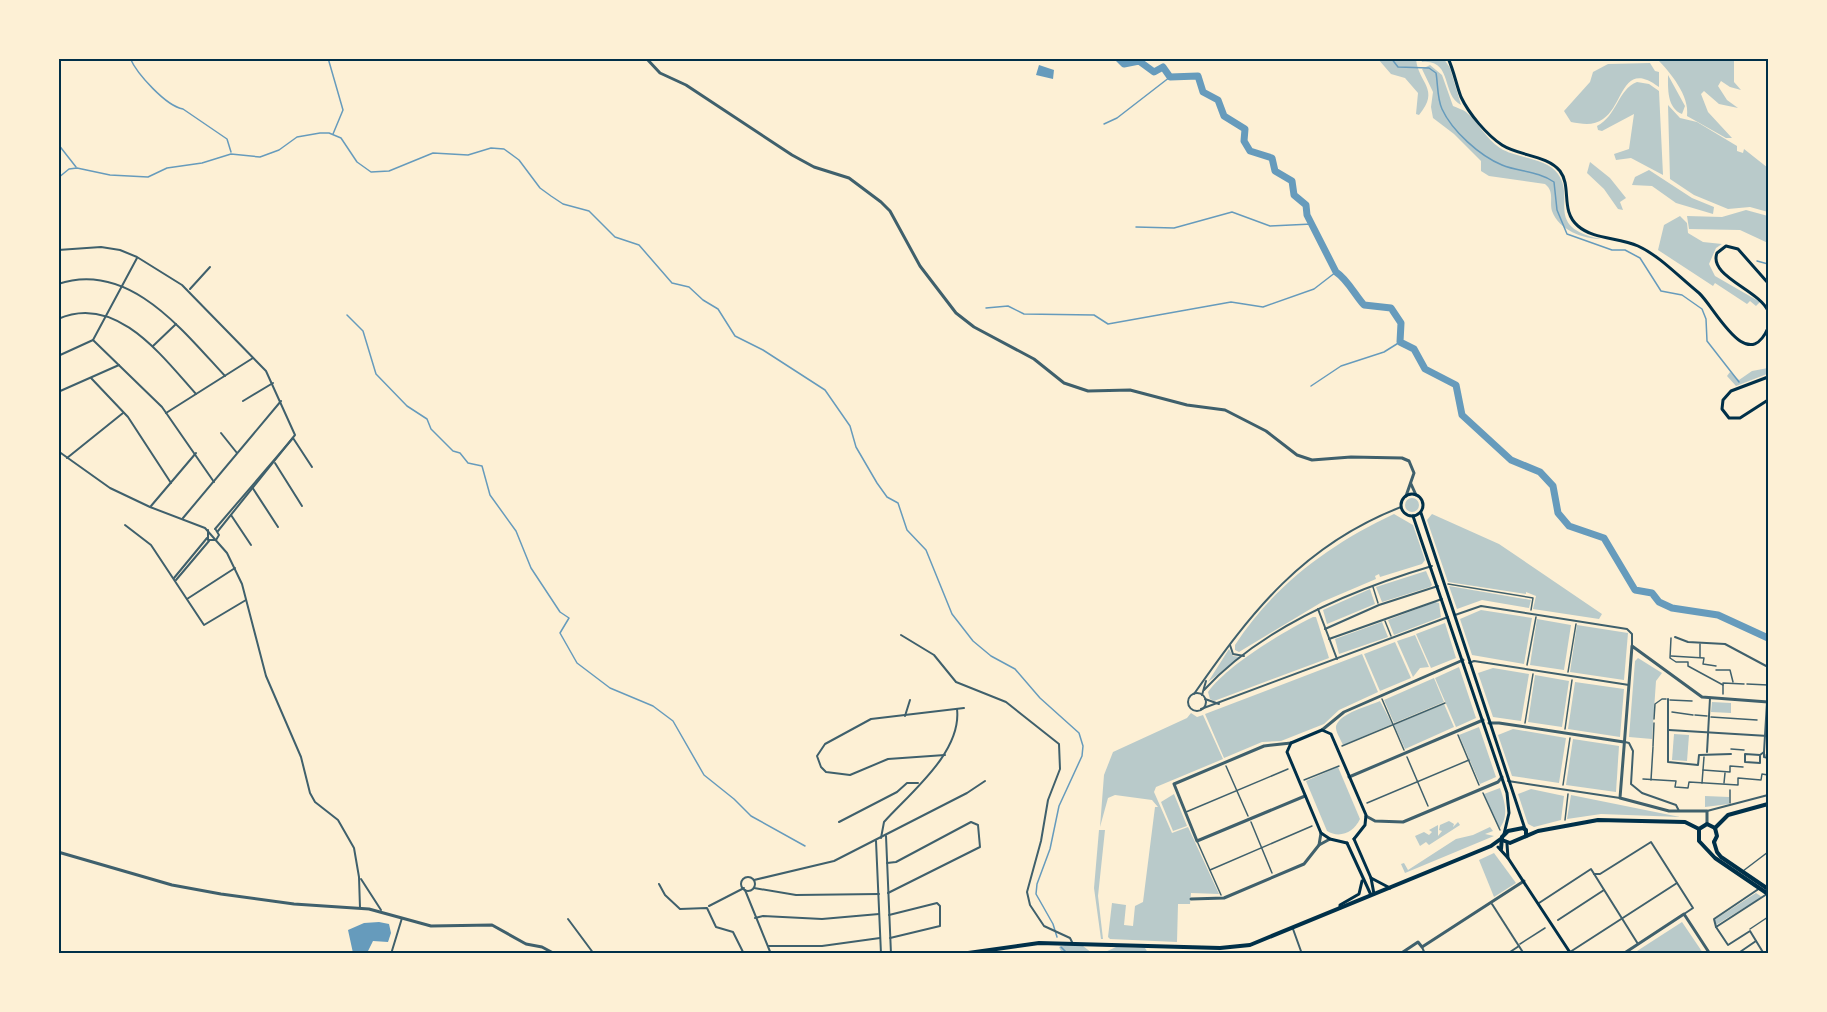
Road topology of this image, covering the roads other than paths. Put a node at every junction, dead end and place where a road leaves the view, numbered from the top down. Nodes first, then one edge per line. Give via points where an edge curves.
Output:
1 (646, 58) edge
2 (1448, 58) edge
3 (58, 250) edge
4 (137, 257) junction
5 (210, 267) dead end
6 (1768, 283) edge
7 (58, 284) edge
8 (122, 286) junction
9 (189, 290) junction
10 (1768, 311) edge
11 (106, 315) junction
12 (58, 319) edge
13 (177, 324) junction
14 (1768, 328) edge
15 (93, 340) junction
16 (153, 346) junction
17 (58, 356) edge
18 (254, 358) junction
19 (119, 365) junction
20 (225, 376) junction
21 (1768, 377) edge
22 (91, 378) junction
23 (273, 383) junction
24 (58, 392) edge
25 (196, 394) junction
26 (1768, 400) edge
27 (243, 401) dead end
28 (281, 401) junction
29 (124, 412) junction
30 (166, 413) junction
31 (222, 434) dead end
32 (293, 438) junction
33 (58, 451) edge
34 (196, 453) junction
35 (237, 453) junction
36 (67, 458) junction
37 (273, 461) junction
38 (312, 467) dead end
39 (214, 482) junction
40 (171, 483) junction
41 (1411, 483) junction
42 (252, 487) junction
43 (1416, 495) junction
44 (1406, 496) junction
45 (302, 506) dead end
46 (150, 507) junction
47 (1401, 507) junction
48 (1421, 513) junction
49 (230, 514) junction
50 (1413, 516) junction
51 (183, 518) junction
52 (125, 525) dead end
53 (278, 528) dead end
54 (208, 530) junction
55 (216, 530) junction
56 (208, 539) junction
57 (216, 540) junction
58 (251, 545) dead end
59 (1432, 566) junction
60 (235, 568) junction
61 (175, 579) junction
62 (1448, 584) dead end
63 (1438, 586) junction
64 (1373, 587) dead end
65 (187, 599) junction
66 (1442, 599) junction
67 (246, 600) junction
68 (1379, 604) dead end
69 (1318, 609) junction
70 (1531, 610) dead end
71 (1451, 616) junction
72 (1536, 618) dead end
73 (1385, 620) dead end
74 (1576, 624) dead end
75 (1325, 629) junction
76 (901, 635) dead end
77 (1391, 636) dead end
78 (1673, 638) joint
79 (1329, 639) junction
80 (1230, 644) junction
81 (1700, 644) dead end
82 (1632, 646) junction
83 (1643, 654) junction
84 (1244, 656) junction
85 (1670, 656) junction
86 (1631, 657) junction
87 (1700, 658) junction
88 (1337, 659) junction
89 (1463, 660) junction
90 (1469, 663) junction
91 (1527, 665) dead end
92 (1716, 666) dead end
93 (1768, 667) edge
94 (1716, 670) dead end
95 (1568, 672) dead end
96 (1533, 674) dead end
97 (1207, 679) junction
98 (1572, 680) dead end
99 (1733, 683) junction
100 (1629, 685) junction
101 (1723, 685) junction
102 (1768, 686) edge
103 (1204, 690) junction
104 (1194, 694) junction
105 (1723, 694) dead end
106 (1202, 695) junction
107 (1710, 698) junction
108 (1205, 699) junction
109 (1382, 699) dead end
110 (1669, 699) junction
111 (910, 700) dead end
112 (1692, 701) dead end
113 (1768, 702) edge
114 (1445, 703) dead end
115 (1219, 704) junction
116 (964, 708) dead end
117 (957, 709) junction
118 (1201, 710) junction
119 (1672, 712) dead end
120 (905, 716) junction
121 (1707, 716) dead end
122 (1711, 717) dead end
123 (1654, 719) dead end
124 (1483, 720) junction
125 (1757, 720) dead end
126 (1334, 722) junction
127 (1489, 723) junction
128 (1525, 723) dead end
129 (1654, 723) dead end
130 (1393, 724) junction
131 (1564, 729) dead end
132 (1322, 730) junction
133 (1669, 730) junction
134 (1708, 733) junction
135 (1331, 734) junction
136 (1458, 735) dead end
137 (1767, 735) edge
138 (1570, 738) dead end
139 (1624, 742) junction
140 (1292, 743) junction
141 (1275, 746) junction
142 (1342, 746) dead end
143 (1731, 749) dead end
144 (1404, 750) dead end
145 (1744, 750) dead end
146 (1287, 752) junction
147 (1707, 753) junction
148 (1731, 754) dead end
149 (945, 755) junction
150 (1760, 755) junction
151 (1767, 755) edge
152 (1407, 757) dead end
153 (1704, 757) dead end
154 (1469, 760) junction
155 (1226, 766) dead end
156 (1339, 766) dead end
157 (1743, 767) dead end
158 (1288, 769) dead end
159 (1703, 770) junction
160 (1725, 771) junction
161 (1768, 775) edge
162 (1349, 777) junction
163 (1502, 777) junction
164 (1643, 779) dead end
165 (1304, 780) dead end
166 (1508, 780) junction
167 (1651, 780) junction
168 (985, 781) dead end
169 (1418, 782) junction
170 (1498, 782) junction
171 (1702, 783) junction
172 (919, 784) junction
173 (1504, 784) junction
174 (1724, 784) junction
175 (1479, 785) dead end
176 (1563, 785) dead end
177 (1730, 790) dead end
178 (1237, 791) junction
179 (1483, 793) dead end
180 (1568, 794) dead end
181 (1768, 795) edge
182 (1305, 796) junction
183 (1620, 798) junction
184 (1366, 803) dead end
185 (1730, 804) dead end
186 (1768, 804) edge
187 (1428, 807) dead end
188 (1707, 811) junction
189 (1679, 812) junction
190 (1185, 813) junction
191 (1366, 815) junction
192 (1248, 816) dead end
193 (1565, 820) dead end
194 (1375, 821) junction
195 (839, 822) dead end
196 (1251, 822) dead end
197 (1707, 824) junction
198 (1365, 825) junction
199 (1312, 826) dead end
200 (1715, 828) junction
201 (1699, 829) junction
202 (1526, 830) junction
203 (1537, 832) junction
204 (1321, 833) junction
205 (886, 836) junction
206 (1526, 837) junction
207 (881, 838) junction
208 (1503, 838) junction
209 (1354, 839) junction
210 (1330, 840) junction
211 (876, 841) junction
212 (1197, 841) junction
213 (1714, 842) junction
214 (1347, 843) junction
215 (1704, 844) junction
216 (1319, 845) junction
217 (1356, 845) junction
218 (1491, 846) junction
219 (1500, 847) junction
220 (1261, 848) junction
221 (1349, 848) junction
222 (58, 852) edge
223 (1768, 852) edge
224 (1508, 858) junction
225 (887, 863) junction
226 (1210, 870) junction
227 (1742, 872) junction
228 (1272, 873) dead end
229 (1594, 874) junction
230 (359, 877) junction
231 (1371, 878) junction
232 (1362, 879) junction
233 (754, 880) junction
234 (1524, 881) junction
235 (1677, 883) junction
236 (658, 884) dead end
237 (754, 888) junction
238 (1391, 888) junction
239 (1760, 888) junction
240 (744, 889) junction
241 (1604, 890) junction
242 (1768, 890) edge
243 (888, 893) junction
244 (879, 894) junction
245 (1221, 895) dead end
246 (1373, 896) junction
247 (1191, 899) dead end
248 (1538, 903) junction
249 (1492, 904) junction
250 (709, 906) dead end
251 (360, 908) junction
252 (1340, 909) junction
253 (381, 910) junction
254 (879, 914) junction
255 (1684, 914) junction
256 (889, 915) junction
257 (1768, 917) edge
258 (402, 918) junction
259 (755, 918) junction
260 (1622, 918) junction
261 (568, 919) dead end
262 (1558, 920) dead end
263 (1716, 927) junction
264 (1545, 928) dead end
265 (1293, 929) junction
266 (1750, 930) junction
267 (880, 938) junction
268 (890, 938) junction
269 (1756, 941) junction
270 (1072, 942) junction
271 (1638, 944) junction
272 (1519, 945) junction
273 (768, 946) junction
274 (1422, 947) junction
275 (890, 951) edge
276 (881, 952) edge
277 (1570, 952) edge
278 (391, 954) edge
279 (555, 954) edge
280 (594, 954) edge
281 (744, 954) edge
282 (771, 954) edge
283 (961, 954) edge
284 (1302, 954) edge
285 (1400, 954) edge
286 (1425, 954) edge
287 (1507, 954) edge
288 (1524, 954) edge
289 (1562, 954) edge
290 (1623, 954) edge
291 (1710, 954) edge
292 (1737, 954) edge
293 (1764, 954) edge

1 - 41 street via 660,73 686,85 792,155 849,178 881,202 927,276 956,313 1034,359 1064,384 1088,391 1130,390 1225,410 1312,460 1402,458 1413,467
2 - 14 main road via 1466,106 1496,140 1560,172 1567,209 1578,226 1644,249 1708,302 1736,340 1756,342
3 - 4 street via 101,247
4 - 8 street
4 - 9 street
5 - 9 street
6 - 10 main road via 1738,249 1726,246 1717,253 1720,271 1760,298
7 - 8 street via 88,279
8 - 11 street
8 - 13 street
9 - 18 street
11 - 12 street via 80,312
11 - 15 street
11 - 16 street
13 - 16 street
13 - 20 street
15 - 17 street
15 - 19 street
16 - 25 street
18 - 20 street
18 - 23 street
19 - 22 street
19 - 30 street
20 - 25 street
21 - 26 main road via 1731,391 1722,399 1722,410 1730,418 1740,418
22 - 24 street
22 - 29 street
23 - 27 street
23 - 28 street
25 - 30 street
28 - 32 street via 295,430
28 - 35 street
29 - 36 street
29 - 40 street
30 - 34 street
31 - 35 street
32 - 37 street
32 - 38 street
33 - 36 street
34 - 39 street
34 - 40 street
35 - 39 street
36 - 46 street via 110,488
37 - 42 street
37 - 45 street
39 - 51 street
40 - 46 street
41 - 43 street
41 - 44 street
42 - 49 street
42 - 53 street
43 - 44 main road
43 - 48 main road via 1423,503
44 - 47 main road
46 - 51 street
47 - 50 main road via 1405,514
47 - 80 street via 1349,532 1298,567 1261,603
48 - 50 main road
48 - 71 main road
49 - 55 street
49 - 58 street
50 - 59 main road
51 - 54 street
52 - 61 street via 152,545
54 - 55 street
54 - 56 street
54 - 57 street
55 - 57 street
56 - 57 street
56 - 61 street
57 - 60 street
59 - 63 main road
59 - 69 street via 1372,585
60 - 65 street
60 - 67 street
61 - 65 street
62 - 70 street via 1533,598
63 - 66 main road
63 - 75 street
64 - 68 street
65 - 67 street via 204,625
66 - 71 main road
66 - 79 street
67 - 230 street via 266,676 301,757 310,793 315,802 338,820 352,843
69 - 75 street
69 - 84 street
71 - 82 street via 1480,606 1631,631
71 - 88 street
71 - 89 main road
71 - 90 main road
72 - 91 street
73 - 77 street
74 - 95 street
75 - 79 street
76 - 270 street via 934,655 956,682 1006,702 1059,744 1060,769 1048,800 1027,886 1030,905 1040,921
78 - 85 street
78 - 93 street via 1725,644
79 - 88 street
80 - 84 street via 1233,654
80 - 97 street
81 - 87 street
82 - 83 street
82 - 86 street
83 - 86 street
83 - 107 street via 1697,694
84 - 103 street
85 - 87 street
85 - 101 street via 1676,662 1688,662 1688,666
86 - 100 street
87 - 92 street via 1704,658 1703,664
88 - 115 street
89 - 124 main road
89 - 126 street via 1344,712
90 - 100 street
90 - 127 main road
94 - 99 street via 1730,670
96 - 128 street
97 - 103 street
97 - 104 street
98 - 131 street
99 - 101 street
99 - 102 street
100 - 139 street
101 - 105 street
103 - 106 street
104 - 106 street
104 - 118 street via 1189,697 1189,705 1195,711
106 - 108 street
107 - 113 street
107 - 134 street
108 - 115 street
108 - 118 street
109 - 130 street
110 - 112 street
110 - 123 street via 1655,704
110 - 133 street
111 - 120 street
113 - 137 street
114 - 130 street
115 - 118 street
116 - 117 street
117 - 120 street
117 - 149 street via 956,736
119 - 121 street
120 - 149 street via 871,719 825,744 818,753 819,763 830,773 850,776 888,759
122 - 125 street
124 - 162 street
124 - 163 main road
126 - 132 street
126 - 135 street
127 - 139 street
127 - 166 main road
129 - 167 street
130 - 142 street
130 - 144 street
132 - 135 main road
132 - 140 main road
133 - 134 street
133 - 147 street via 1668,762 1698,765 1699,755
134 - 137 street
134 - 147 street
135 - 162 main road
136 - 154 street
137 - 151 street
138 - 176 street
139 - 183 street
139 - 189 street via 1633,751 1631,784 1642,793 1676,805
140 - 141 street
140 - 146 main road
141 - 146 street
141 - 190 street via 1264,746 1174,784
143 - 145 street
146 - 182 main road
147 - 148 street
149 - 172 street
150 - 150 street via 1760,763 1745,762 1745,754
150 - 151 street
152 - 169 street
153 - 159 street
154 - 169 street
154 - 175 street
155 - 178 street
156 - 165 street
157 - 160 street via 1730,766 1730,772
158 - 178 street
159 - 160 street
159 - 171 street
160 - 174 street
161 - 174 street via 1762,774 1761,780 1738,778 1738,785
162 - 191 main road
163 - 170 street
163 - 173 main road
164 - 167 street
166 - 183 street
166 - 202 main road
167 - 171 street via 1676,781 1675,787 1688,788 1689,782
168 - 205 street
169 - 184 street
169 - 187 street
170 - 173 street
170 - 194 street via 1403,822
171 - 174 street
172 - 195 street via 907,783
172 - 207 street via 882,826
173 - 208 main road via 1509,808
177 - 185 street
178 - 190 street
178 - 192 street
179 - 208 street
180 - 193 street
181 - 188 street
182 - 204 main road
182 - 212 street
183 - 189 street
186 - 200 main road via 1728,815
188 - 189 street
188 - 197 street
190 - 212 street
191 - 194 street
191 - 198 main road
194 - 198 street
196 - 220 street
197 - 200 main road
197 - 201 main road
198 - 209 main road
199 - 220 street
200 - 213 main road via 1718,836
201 - 203 main road via 1685,822 1611,820
201 - 215 main road via 1697,836
202 - 203 main road
202 - 206 main road
202 - 208 main road via 1520,828
203 - 206 main road
204 - 210 main road
204 - 216 street
205 - 207 street
205 - 225 street
206 - 208 main road
207 - 211 street
208 - 218 main road
208 - 219 main road
208 - 224 main road
209 - 214 main road
209 - 217 main road
210 - 214 main road
210 - 216 street
211 - 233 street via 834,861
211 - 244 street
212 - 226 street
213 - 215 main road
213 - 227 main road via 1719,855
214 - 221 main road
215 - 239 main road via 1715,858
216 - 247 street via 1304,864 1232,895
217 - 221 main road
217 - 231 main road
218 - 219 main road
218 - 238 main road
219 - 224 main road
220 - 226 street
220 - 228 street
221 - 232 main road
222 - 251 street via 172,885 294,904
223 - 227 street
224 - 234 main road
225 - 243 street
225 - 243 street via 976,823 980,847
226 - 245 street
227 - 242 main road
229 - 235 street via 1651,842
229 - 241 street
229 - 248 street via 1591,869
230 - 251 street
230 - 253 street
231 - 238 main road
231 - 246 main road
232 - 246 main road
232 - 252 main road via 1359,894 1340,905
233 - 237 street
233 - 240 street via 744,878
234 - 248 main road
234 - 249 street
235 - 255 street via 1694,908
235 - 260 street
236 - 281 street via 680,909 706,908 716,927 734,932
237 - 240 street
237 - 244 street via 796,894
238 - 246 main road
239 - 242 main road
239 - 263 street via 1714,919
240 - 250 street
240 - 259 street
241 - 260 street
241 - 262 street
242 - 263 street
243 - 244 street
243 - 244 street
243 - 256 street
244 - 254 street
246 - 252 main road
248 - 277 main road
249 - 272 street
249 - 274 street
251 - 253 street
252 - 265 main road
253 - 258 street
254 - 259 street via 822,919
254 - 267 street
255 - 271 street
255 - 291 street
256 - 268 street
256 - 268 street via 939,904 941,925
257 - 266 street
258 - 278 street
258 - 279 street via 431,926 492,925 526,944
259 - 273 street
260 - 271 street
260 - 277 street
261 - 280 street
263 - 266 street via 1728,945
264 - 272 street
265 - 270 main road via 1260,943 1230,948
265 - 284 street
266 - 269 street
267 - 273 street via 822,946
267 - 276 street
268 - 275 street
269 - 292 street
269 - 293 street
270 - 283 main road via 1014,944
271 - 290 street
272 - 287 street
272 - 288 street
273 - 282 street
274 - 285 street via 1418,942
274 - 286 street
275 - 276 street
277 - 289 street

